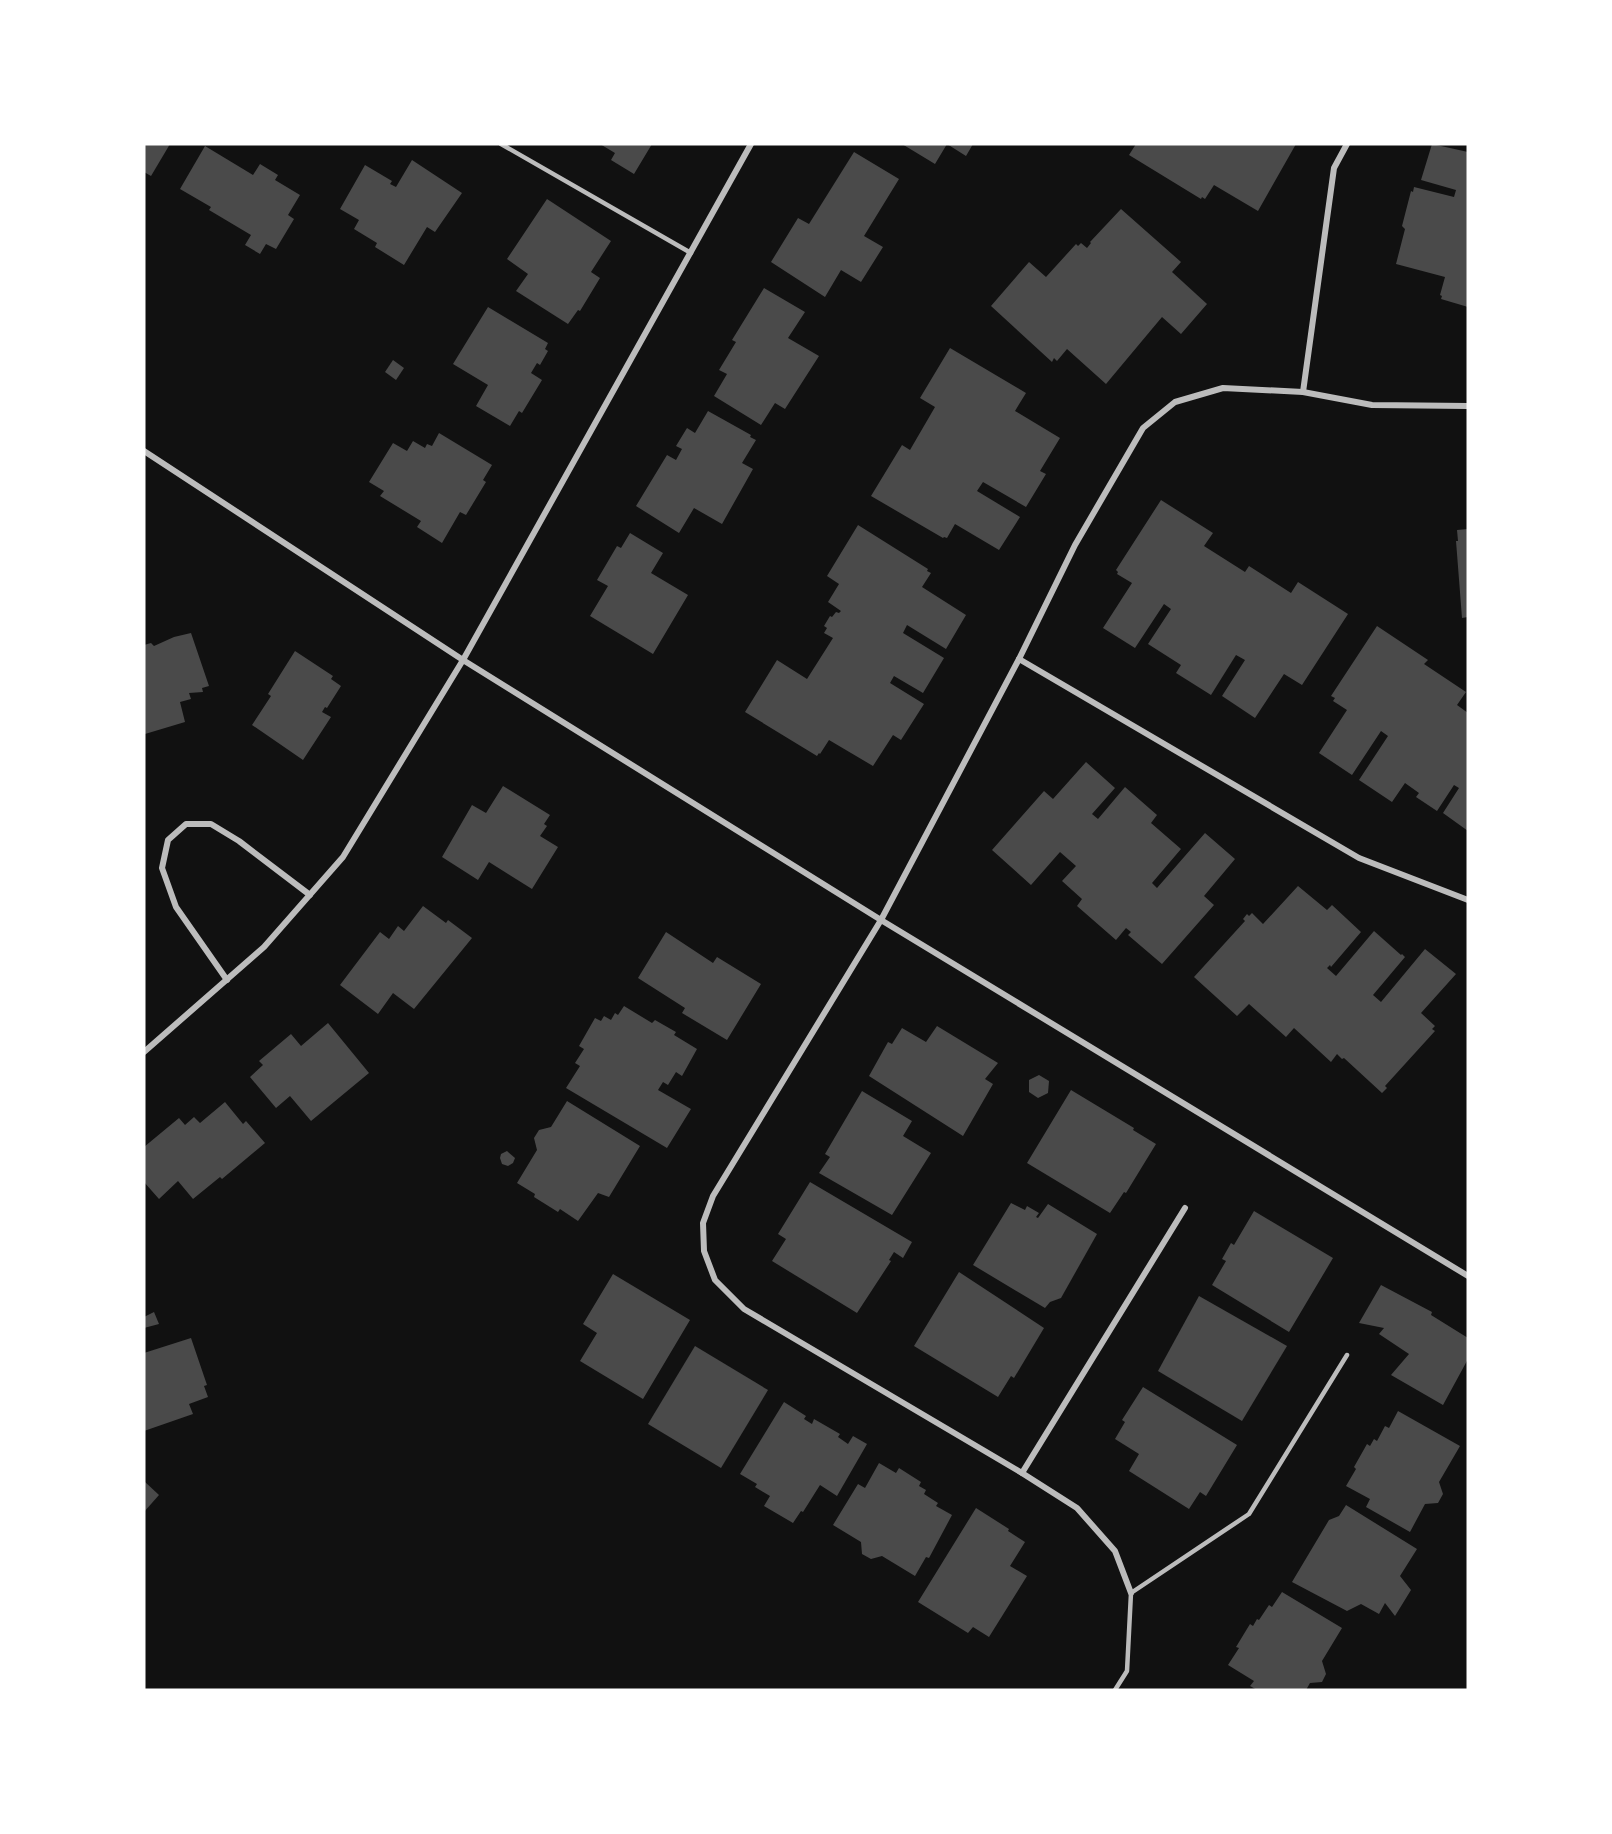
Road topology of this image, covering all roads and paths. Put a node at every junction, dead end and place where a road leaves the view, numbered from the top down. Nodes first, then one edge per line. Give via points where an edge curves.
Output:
1 (501, 144) edge
2 (752, 144) edge
3 (1347, 144) edge
4 (691, 253) junction
5 (1303, 392) junction
6 (1468, 406) edge
7 (145, 454) edge
8 (1019, 659) junction
9 (463, 660) junction
10 (310, 895) junction
11 (1468, 900) edge
12 (881, 920) junction
13 (227, 980) junction
14 (144, 1052) edge
15 (1185, 1208) dead end
16 (1468, 1276) edge
17 (1347, 1354) dead end
18 (1022, 1473) junction
19 (1131, 1593) junction
20 (1115, 1690) edge

1 - 4 lane
2 - 4 street
3 - 5 street via 1335,168
4 - 9 street
5 - 6 street via 1372,405
5 - 8 street via 1223,388 1175,402 1143,428 1075,545
7 - 9 street
8 - 11 street via 1359,858
8 - 12 street
9 - 10 street via 343,857
9 - 12 street
10 - 13 street via 264,947
10 - 13 street via 211,824 186,824 168,840 162,868 176,907
12 - 16 street
12 - 18 street via 713,1196 703,1223 704,1251 715,1280 744,1309
13 - 14 street
15 - 18 street
17 - 19 lane via 1249,1514
18 - 19 street via 1077,1508 1115,1551
19 - 20 lane via 1126,1671

